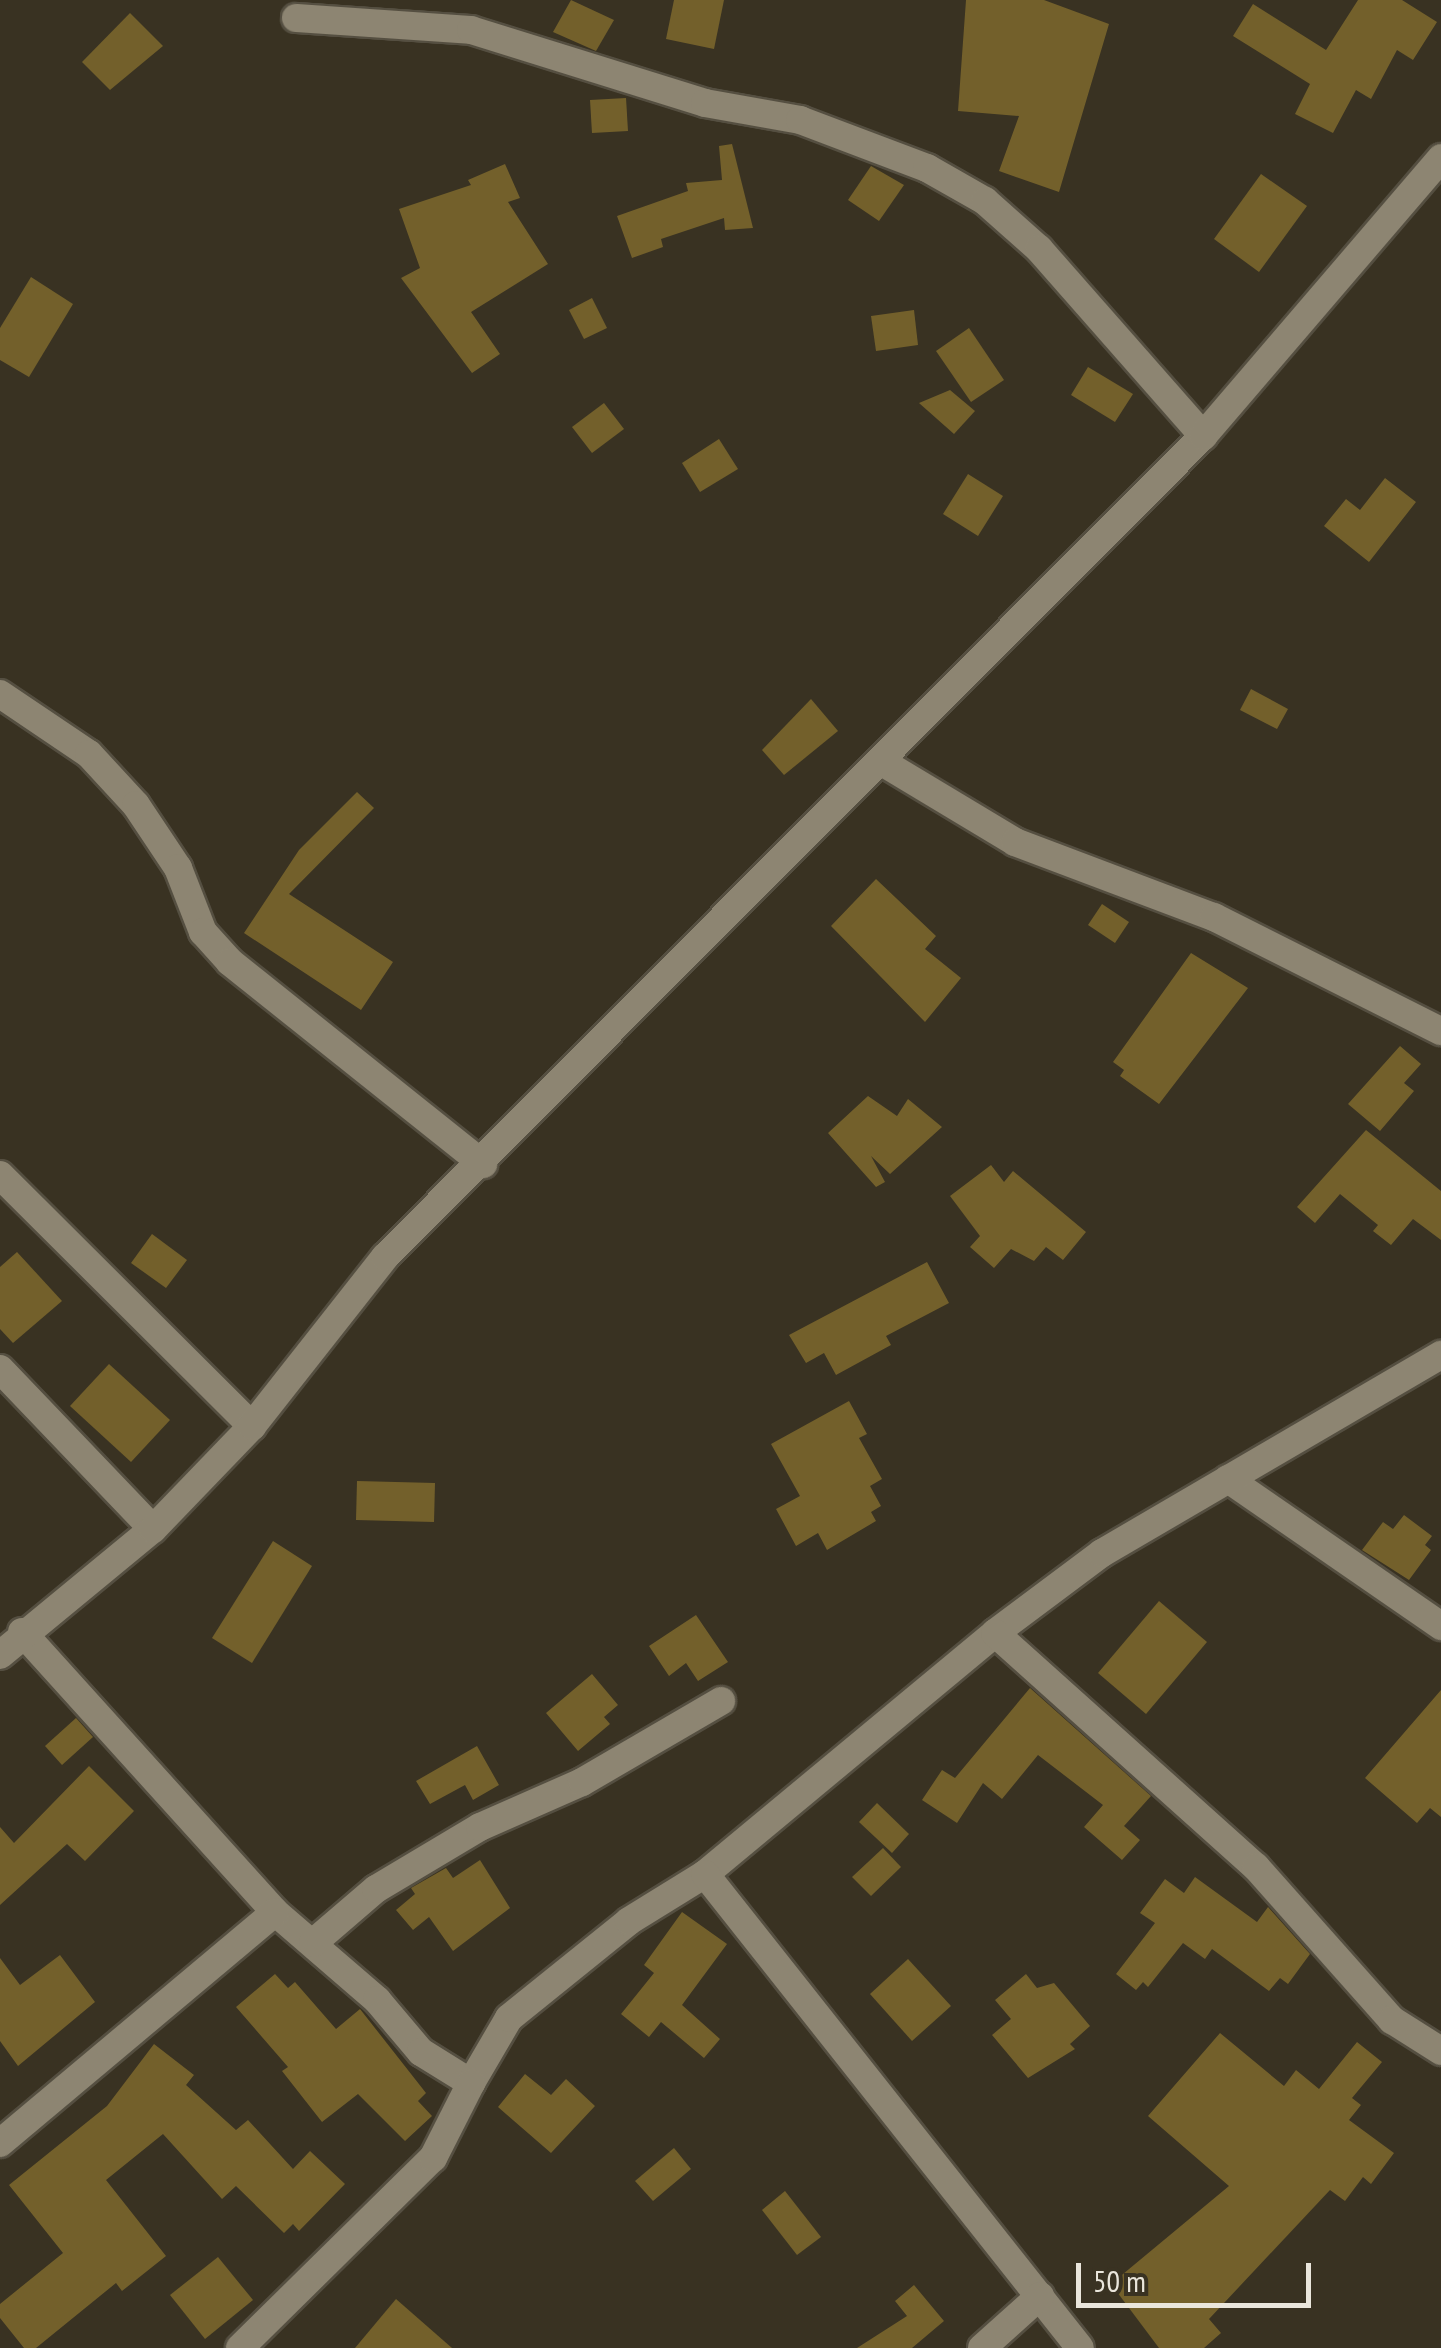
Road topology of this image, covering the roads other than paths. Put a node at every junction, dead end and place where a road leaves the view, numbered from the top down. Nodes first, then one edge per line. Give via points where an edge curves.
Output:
1 (296, 18) dead end
2 (1441, 158) edge
3 (1203, 436) junction
4 (0, 694) edge
5 (882, 762) junction
6 (1441, 1031) edge
7 (483, 1164) junction
8 (0, 1175) edge
9 (1441, 1355) edge
10 (0, 1369) edge
11 (252, 1426) junction
12 (1228, 1479) junction
13 (152, 1529) junction
14 (1441, 1626) edge
15 (22, 1632) junction
16 (995, 1633) junction
17 (0, 1655) edge
18 (721, 1701) dead end
19 (705, 1874) junction
20 (275, 1912) junction
21 (313, 1942) junction
22 (1441, 2051) edge
23 (471, 2083) junction
24 (0, 2143) edge
25 (1040, 2296) junction
26 (240, 2348) edge
27 (982, 2348) edge
28 (1080, 2348) edge

1 - 3 street via 471,30 705,102 800,120 928,168 985,201 1039,250
2 - 3 street
3 - 5 street
4 - 7 street via 89,754 136,805 178,868 203,932 230,962
5 - 6 street via 1016,842 1214,917
5 - 7 street via 637,998
7 - 11 street via 384,1257
8 - 11 street
9 - 12 street
10 - 13 street
11 - 13 street
12 - 14 street
12 - 16 street via 1102,1553
13 - 15 street
15 - 17 street
15 - 20 street
16 - 19 street
16 - 22 street via 1256,1867 1392,2020
18 - 21 street via 582,1782 480,1827 376,1889
19 - 23 street via 629,1921 509,2018
19 - 25 street
20 - 21 street
20 - 24 street
21 - 23 street via 377,2000 421,2052
23 - 26 street via 434,2158
25 - 27 street
25 - 28 street

